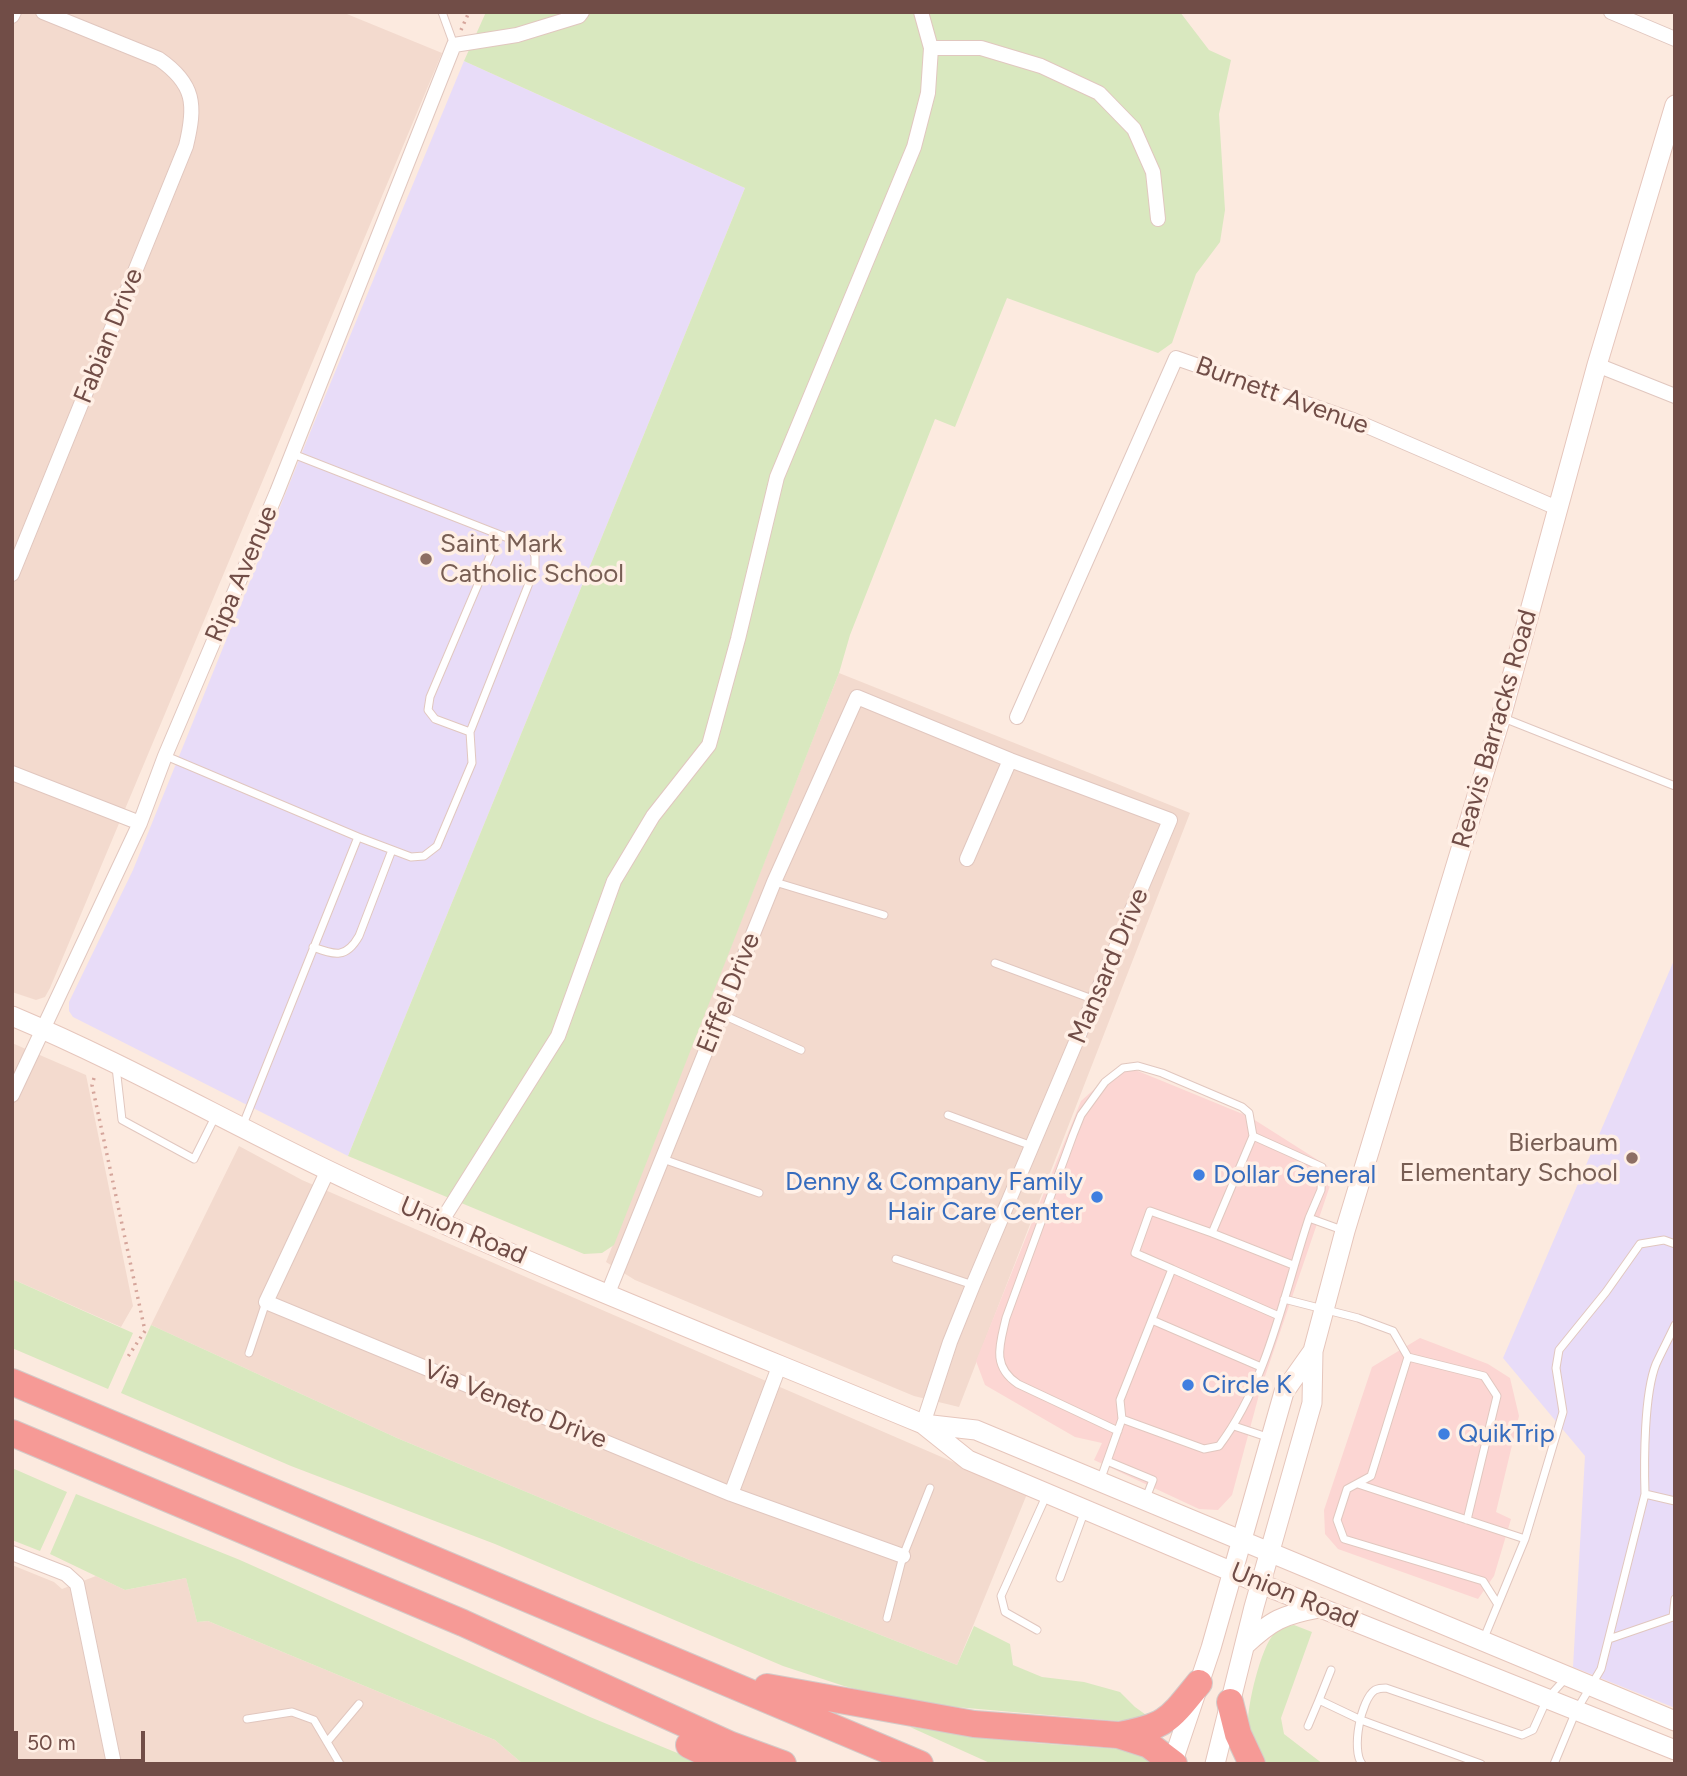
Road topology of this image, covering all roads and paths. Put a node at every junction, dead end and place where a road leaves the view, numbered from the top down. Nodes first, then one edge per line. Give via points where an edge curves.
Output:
1 (43, 12) edge
2 (442, 12) edge
3 (582, 12) edge
4 (921, 12) edge
5 (1611, 12) edge
6 (1675, 39) edge
7 (454, 45) junction
8 (931, 48) junction
9 (1675, 105) edge
10 (1158, 219) dead end
11 (1597, 365) junction
12 (1675, 396) edge
13 (292, 454) junction
14 (1557, 508) junction
15 (499, 535) junction
16 (12, 574) edge
17 (857, 697) joint
18 (1017, 717) dead end
19 (1501, 717) junction
20 (470, 732) junction
21 (165, 756) junction
22 (1010, 760) junction
23 (12, 773) edge
24 (1675, 786) edge
25 (140, 824) junction
26 (358, 837) junction
27 (392, 850) junction
28 (967, 859) dead end
29 (774, 882) junction
30 (884, 915) dead end
31 (313, 947) junction
32 (995, 963) dead end
33 (1095, 1000) junction
34 (721, 1014) junction
35 (12, 1016) edge
36 (44, 1029) junction
37 (801, 1050) dead end
38 (115, 1063) junction
39 (94, 1078) dead end
40 (12, 1095) edge
41 (217, 1114) junction
42 (948, 1115) dead end
43 (242, 1127) junction
44 (1253, 1136) junction
45 (1032, 1146) junction
46 (663, 1159) junction
47 (328, 1170) junction
48 (759, 1193) dead end
49 (1310, 1218) junction
50 (441, 1222) junction
51 (1345, 1231) junction
52 (1212, 1233) junction
53 (1675, 1244) edge
54 (896, 1259) dead end
55 (1293, 1265) junction
56 (1172, 1269) junction
57 (973, 1285) junction
58 (608, 1293) junction
59 (1284, 1299) junction
60 (266, 1302) junction
61 (1324, 1309) junction
62 (1279, 1315) junction
63 (1152, 1320) junction
64 (1675, 1325) edge
65 (1313, 1351) junction
66 (250, 1353) dead end
67 (1408, 1357) junction
68 (127, 1358) dead end
69 (780, 1364) junction
70 (1261, 1367) junction
71 (12, 1382) edge
72 (1122, 1419) junction
73 (923, 1424) junction
74 (1234, 1426) junction
75 (1118, 1431) junction
76 (12, 1433) edge
77 (1269, 1438) junction
78 (1107, 1461) junction
79 (1099, 1482) junction
80 (1358, 1484) junction
81 (930, 1488) dead end
82 (731, 1494) junction
83 (1048, 1494) junction
84 (1645, 1494) junction
85 (1675, 1501) edge
86 (1145, 1502) junction
87 (1085, 1510) junction
88 (1467, 1520) junction
89 (1525, 1539) junction
90 (1240, 1541) junction
91 (12, 1553) edge
92 (1269, 1553) junction
93 (903, 1556) junction
94 (1231, 1571) junction
95 (1060, 1578) dead end
96 (1261, 1584) junction
97 (1675, 1599) edge
98 (1497, 1603) junction
99 (1320, 1608) junction
100 (1674, 1617) edge
101 (887, 1618) dead end
102 (1037, 1630) dead end
103 (1609, 1639) junction
104 (1484, 1640) junction
105 (1244, 1646) junction
106 (1331, 1670) dead end
107 (1568, 1675) junction
108 (714, 1677) junction
109 (1199, 1683) junction
110 (1591, 1685) junction
111 (1547, 1699) junction
112 (1319, 1700) junction
113 (1230, 1702) junction
114 (359, 1704) dead end
115 (645, 1708) junction
116 (1576, 1711) junction
117 (247, 1719) dead end
118 (1360, 1720) junction
119 (1675, 1721) edge
120 (1308, 1726) dead end
121 (1118, 1735) junction
122 (327, 1742) junction
123 (1675, 1750) edge
124 (1173, 1763) edge
125 (114, 1764) edge
126 (340, 1764) edge
127 (727, 1764) edge
128 (783, 1764) edge
129 (920, 1764) edge
130 (1215, 1764) edge
131 (1252, 1764) edge
132 (1362, 1764) edge
133 (1481, 1764) edge
134 (1554, 1764) edge

1 - 16 street, Fabian Drive via 159,59 185,82 192,109 186,146
2 - 7 lane
3 - 7 street via 517,35
4 - 8 street
5 - 6 street
7 - 13 street, Ripa Avenue
8 - 10 street via 981,48 1041,66 1099,93 1134,129 1153,173
8 - 50 street via 929,93 914,147 777,477 709,745 653,816 614,881 558,1037
9 - 11 main road, Reavis Barracks Road
11 - 12 street
11 - 14 main road, Reavis Barracks Road
13 - 15 lane
13 - 21 street, Ripa Avenue
14 - 18 street, Burnett Avenue via 1353,420 1176,358
14 - 19 main road, Reavis Barracks Road
15 - 20 lane via 531,547 535,568
15 - 20 lane via 428,710 435,719
17 - 22 street, Mansard Drive
17 - 29 street, Eiffel Drive
19 - 24 lane
19 - 51 main road, Reavis Barracks Road
20 - 27 lane via 472,763 437,846 424,856
21 - 25 street, Ripa Avenue
21 - 26 lane
22 - 28 street
22 - 33 street, Mansard Drive via 1170,820
23 - 25 street
25 - 36 street, Ripa Avenue
26 - 27 lane
26 - 31 lane
27 - 31 lane via 352,947 332,954
29 - 30 lane
29 - 34 street, Eiffel Drive
31 - 43 lane
32 - 33 lane
33 - 45 street, Mansard Drive
34 - 37 lane
34 - 46 street, Eiffel Drive
35 - 36 main road, Union Road
36 - 38 main road, Union Road
36 - 40 street, Ripa Avenue
38 - 41 main road, Union Road
38 - 41 lane via 122,1121 194,1158
39 - 68 path via 145,1331
41 - 43 main road, Union Road
42 - 45 lane
43 - 47 main road, Union Road
44 - 49 lane via 1322,1167 1321,1190
44 - 52 lane
44 - 75 lane via 1250,1113 1242,1107 1139,1066 1123,1068 1105,1082 1082,1115 1006,1318 998,1352 1009,1378
45 - 57 street, Mansard Drive
46 - 48 lane
46 - 58 street, Eiffel Drive
47 - 50 main road, Union Road
47 - 60 street
49 - 51 lane
49 - 55 lane
50 - 58 main road, Union Road
51 - 61 main road, Reavis Barracks Road
52 - 55 lane
52 - 56 lane via 1150,1211 1135,1253
53 - 89 lane via 1664,1240 1640,1244 1559,1350 1556,1368 1563,1412
54 - 57 lane
55 - 59 lane
56 - 62 lane
56 - 63 lane
57 - 73 street, Mansard Drive
58 - 69 main road, Union Road
59 - 61 lane
59 - 62 lane
60 - 66 lane
60 - 82 street, Via Veneto Drive
61 - 65 main road, Reavis Barracks Road
61 - 67 lane via 1393,1331
62 - 70 lane
63 - 70 lane
63 - 72 lane via 1120,1400
64 - 84 lane via 1656,1366 1651,1392
65 - 77 main road, Reavis Barracks Road via 1284,1392
65 - 92 main road, Reavis Barracks Road via 1312,1403
67 - 80 lane via 1371,1476
67 - 88 lane via 1484,1376 1497,1396
69 - 73 main road, Union Road
69 - 82 street
70 - 74 lane
71 - 108 highway
72 - 74 lane via 1204,1449 1219,1446
72 - 75 lane
73 - 79 main road, Union Road via 976,1430
73 - 83 main road, Union Road via 968,1460
74 - 77 lane
75 - 78 lane
76 - 115 highway via 463,1623
77 - 90 main road, Reavis Barracks Road
78 - 79 lane
78 - 86 lane via 1153,1480
79 - 86 main road, Union Road
80 - 88 lane
80 - 98 lane via 1347,1489 1337,1520 1344,1539 1483,1581
81 - 93 lane
82 - 93 street, Via Veneto Drive
83 - 87 main road, Union Road
83 - 102 lane via 1002,1597 1005,1612
84 - 85 lane
84 - 103 lane
86 - 90 main road, Union Road
87 - 94 main road, Union Road
87 - 95 lane
88 - 89 lane
89 - 98 lane
90 - 92 main road, Union Road
90 - 94 main road, Reavis Barracks Road
91 - 125 street via 66,1574 77,1584
92 - 96 main road, Reavis Barracks Road
92 - 104 main road, Union Road
93 - 101 lane
94 - 96 main road, Union Road
94 - 109 main road, Reavis Barracks Road
96 - 99 main road, Union Road
96 - 105 main road, Reavis Barracks Road
97 - 100 lane
98 - 104 lane
99 - 105 main road via 1280,1617
99 - 111 main road, Union Road
100 - 103 lane
103 - 110 lane
104 - 107 main road, Union Road
105 - 113 main road, Reavis Barracks Road
106 - 112 lane
107 - 110 main road, Union Road
107 - 111 lane
108 - 121 highway via 974,1724
108 - 129 highway
109 - 121 highway via 1159,1726
109 - 124 main road, Reavis Barracks Road
110 - 116 lane
110 - 119 main road, Union Road
111 - 116 main road, Union Road
111 - 118 lane via 1533,1730 1522,1735 1386,1688 1374,1691
112 - 118 lane
112 - 120 lane
113 - 130 main road, Reavis Barracks Road
113 - 131 highway
114 - 122 lane
115 - 127 highway via 680,1740
115 - 128 highway
116 - 123 main road, Union Road
116 - 134 lane
117 - 122 lane via 292,1712 314,1720
118 - 132 lane via 1356,1750
118 - 133 lane
121 - 124 highway via 1149,1745
122 - 126 lane

